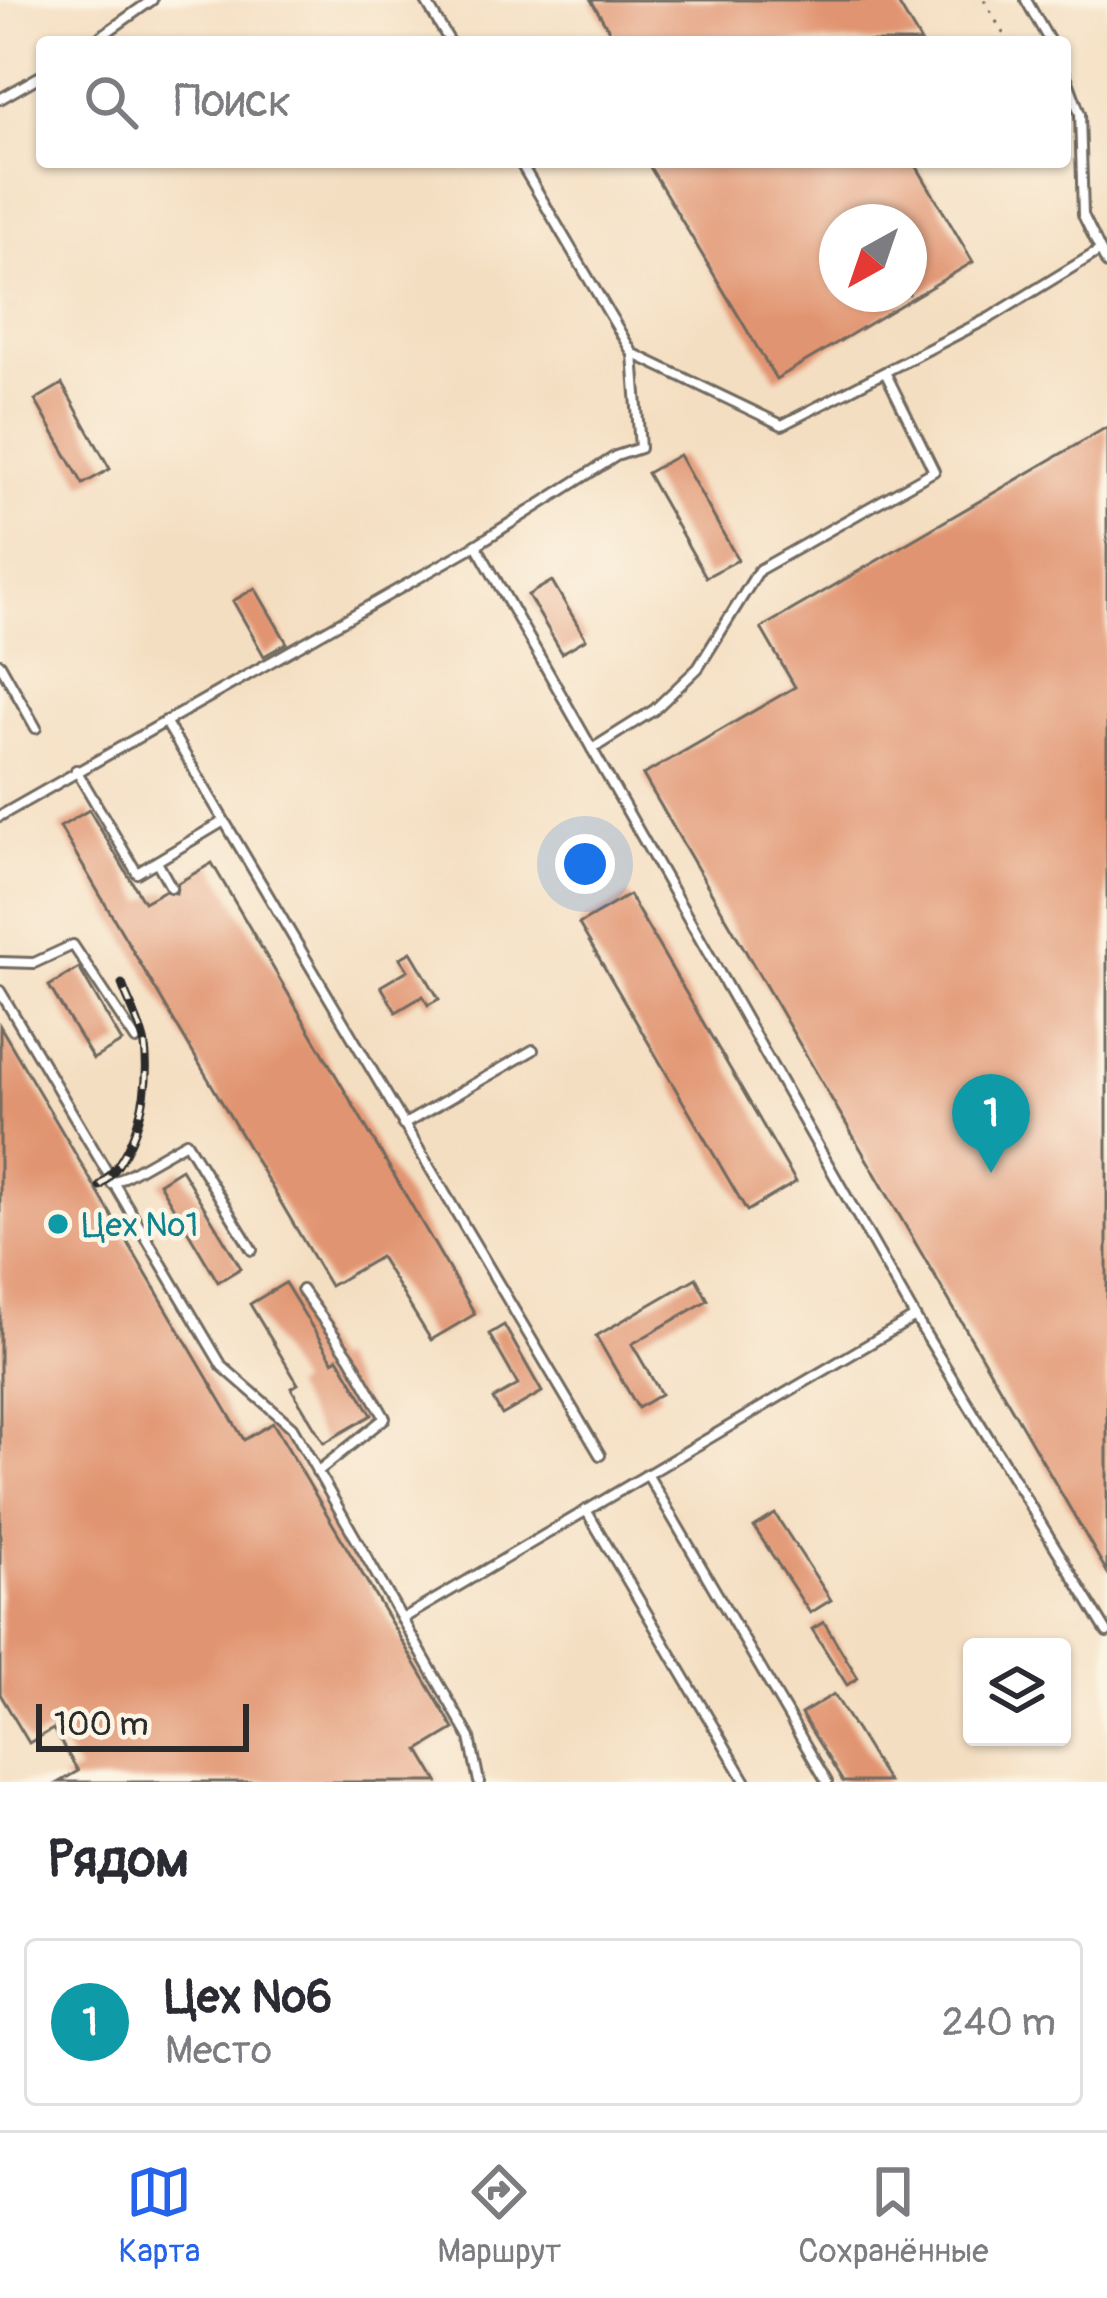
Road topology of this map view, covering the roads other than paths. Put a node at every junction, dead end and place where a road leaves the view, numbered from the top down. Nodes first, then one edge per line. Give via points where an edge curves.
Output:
1 (152, 0) edge
2 (425, 0) edge
3 (1026, 0) edge
4 (101, 36) edge
5 (446, 36) edge
6 (1047, 36) edge
7 (36, 78) edge
8 (1071, 89) edge
9 (0, 98) edge
10 (524, 168) edge
11 (1100, 251) junction
12 (1107, 264) edge
13 (633, 354) junction
14 (886, 374) junction
15 (476, 545) junction
16 (0, 664) edge
17 (165, 721) junction
18 (36, 728) dead end
19 (592, 749) junction
20 (76, 770) junction
21 (0, 816) edge
22 (224, 821) junction
23 (157, 861) junction
24 (171, 887) dead end
25 (0, 962) edge
26 (0, 991) edge
27 (136, 1040) dead end
28 (533, 1050) dead end
29 (403, 1125) junction
30 (112, 1184) junction
31 (252, 1250) dead end
32 (302, 1290) dead end
33 (915, 1317) junction
34 (600, 1455) dead end
35 (317, 1472) junction
36 (647, 1474) junction
37 (586, 1510) junction
38 (402, 1619) junction
39 (1107, 1632) edge
40 (479, 1782) edge
41 (746, 1782) edge
42 (827, 1782) edge

1 - 4 lane
2 - 5 lane
3 - 6 lane
7 - 9 lane
8 - 11 lane via 1080,114 1083,214
10 - 13 lane
11 - 12 lane
11 - 14 lane
13 - 14 lane via 782,425
13 - 15 lane via 640,448
14 - 19 lane via 934,472 759,569 698,668 654,710
15 - 17 lane
15 - 19 lane
16 - 18 lane
17 - 20 lane
17 - 22 lane
19 - 33 lane
20 - 21 lane
20 - 23 lane via 137,873
22 - 23 lane
22 - 29 lane
23 - 24 lane
25 - 27 lane via 34,963 73,945
26 - 30 lane
28 - 29 lane
29 - 34 lane
30 - 31 lane via 186,1142
30 - 35 lane via 222,1366 292,1427
32 - 35 lane via 385,1418
33 - 36 lane
33 - 39 lane
35 - 38 lane
36 - 37 lane
36 - 42 lane
37 - 38 lane
37 - 41 lane
38 - 40 lane via 470,1738

